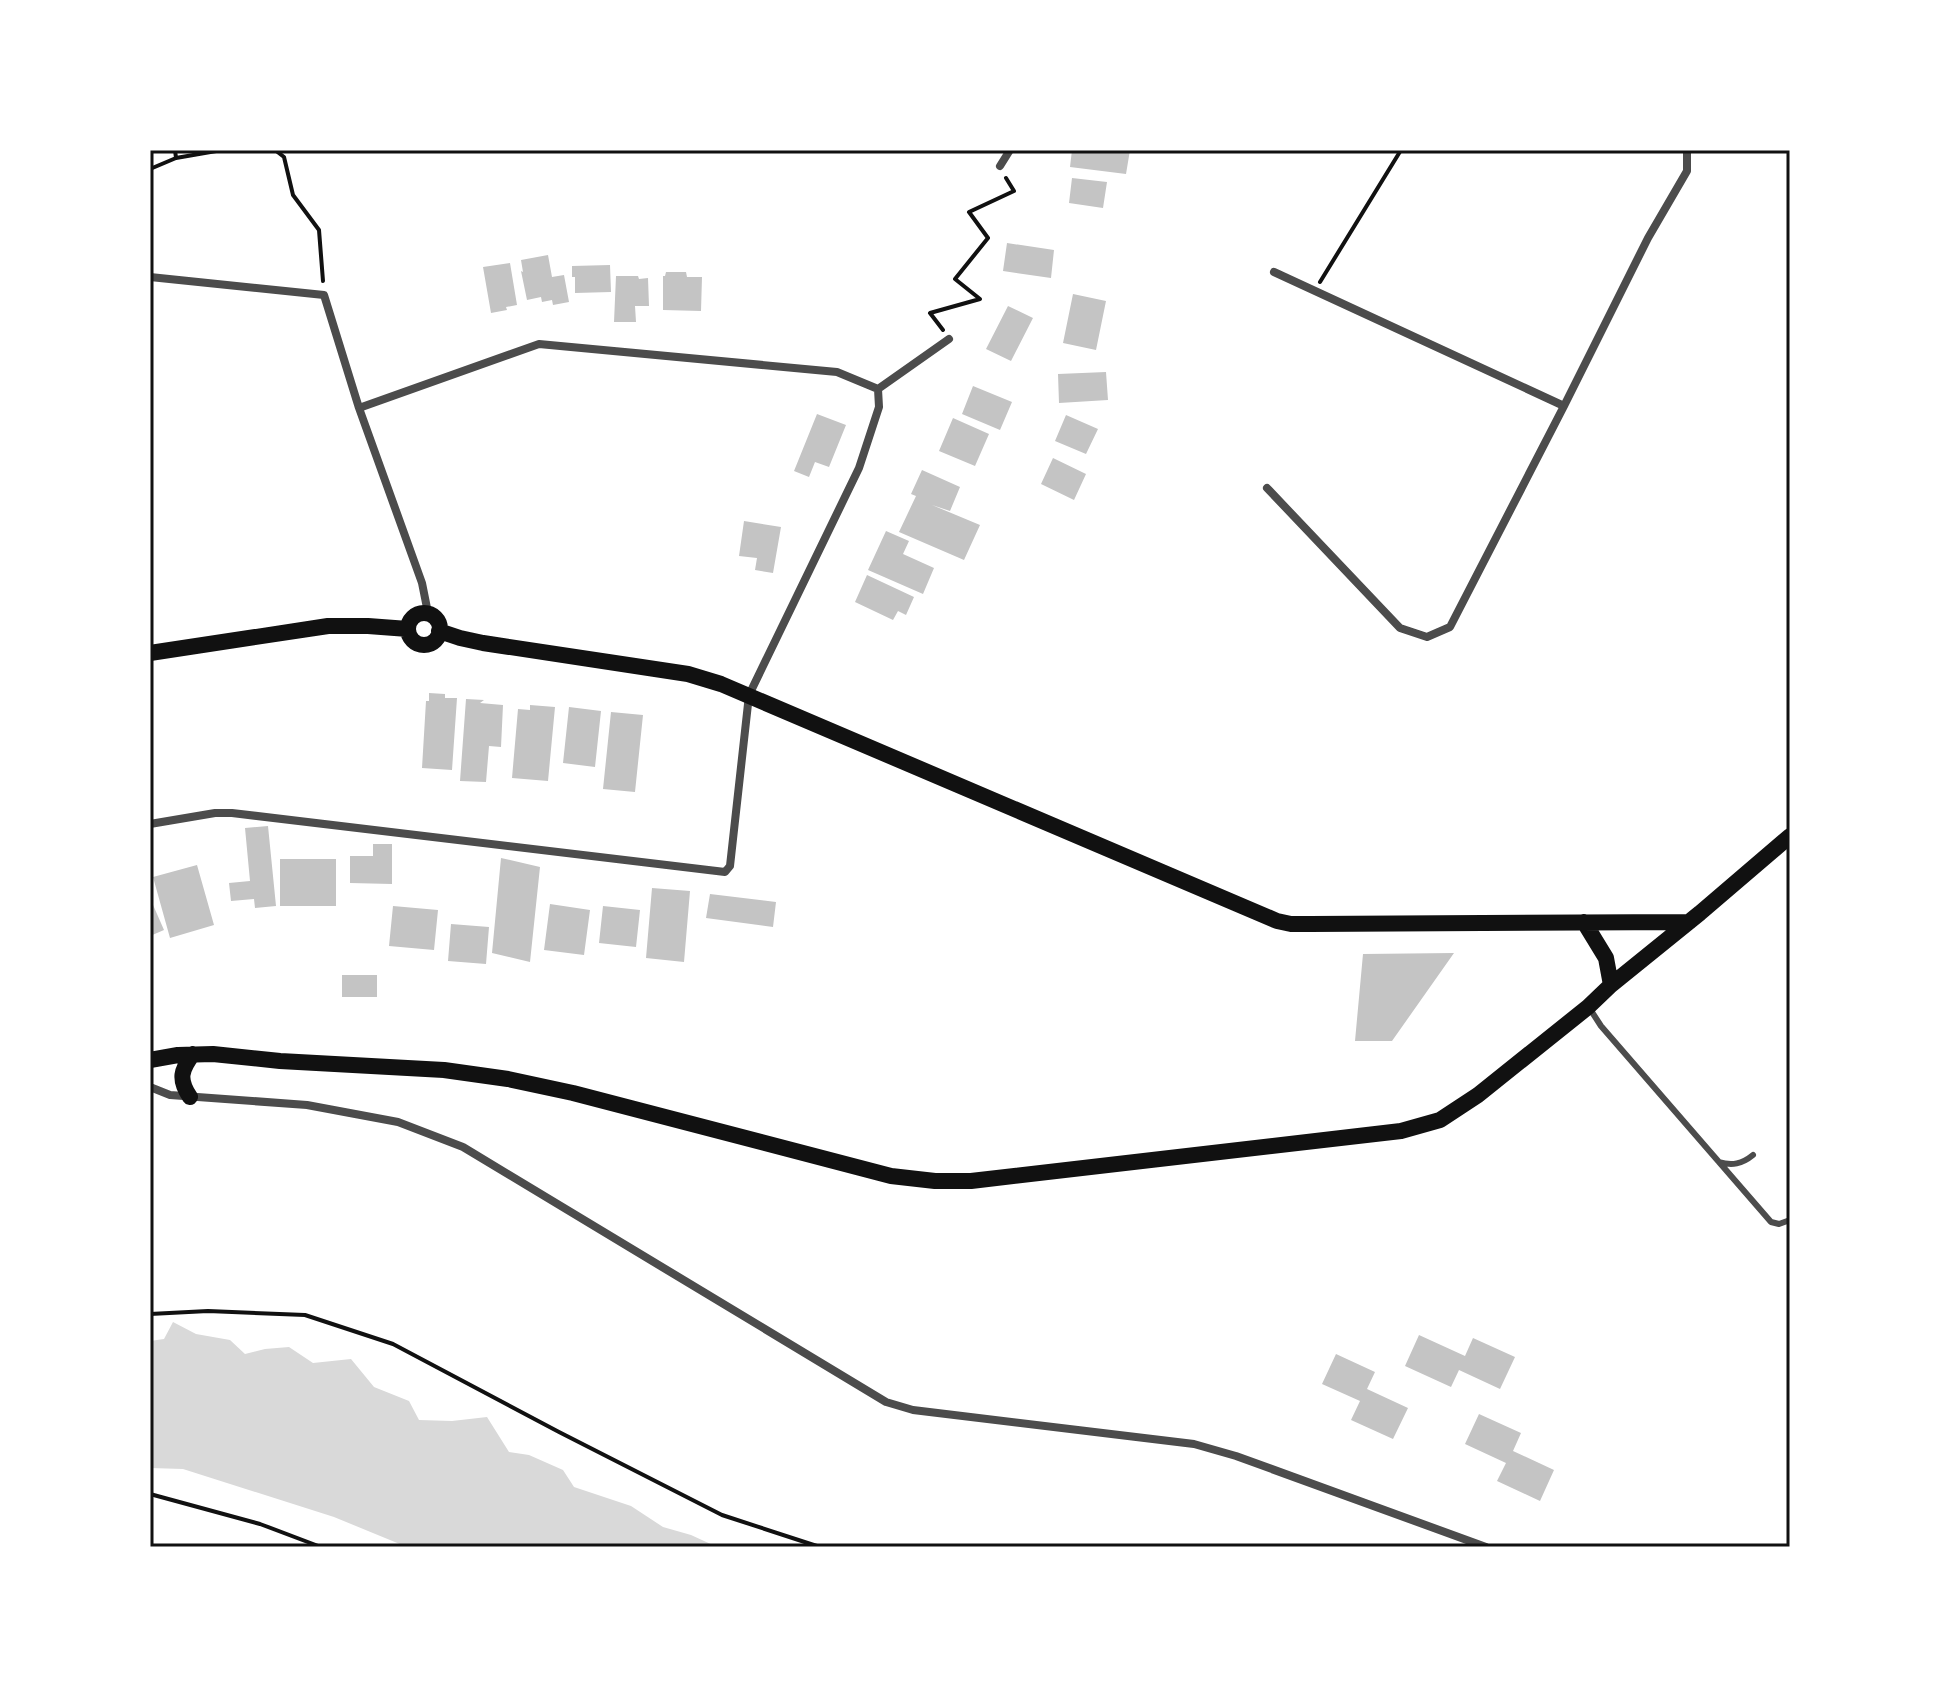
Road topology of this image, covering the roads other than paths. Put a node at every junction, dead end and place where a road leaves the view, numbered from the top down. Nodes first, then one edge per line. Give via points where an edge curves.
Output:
1 (1010, 150) edge
2 (1687, 150) edge
3 (1000, 166) road end
4 (1274, 272) dead end
5 (150, 277) edge
6 (949, 339) road end
7 (878, 389) junction
8 (1564, 406) junction
9 (359, 408) junction
10 (1267, 488) dead end
11 (428, 613) junction
12 (408, 629) junction
13 (439, 631) junction
14 (150, 653) edge
15 (749, 695) junction
16 (150, 824) edge
17 (1790, 836) edge
18 (1584, 922) junction
19 (1689, 922) junction
20 (1611, 985) junction
21 (1588, 1007) junction
22 (193, 1054) junction
23 (150, 1060) edge
24 (150, 1087) edge
25 (190, 1097) junction
26 (1753, 1155) dead end
27 (1719, 1162) junction
28 (1790, 1220) edge
29 (1486, 1547) edge

1 - 3 street
2 - 8 street via 1687,171
4 - 8 street
5 - 9 street via 324,295
6 - 7 street
7 - 9 street via 837,372 539,344
7 - 15 street via 879,407 859,468
8 - 10 street via 1450,627 1427,637 1400,628
9 - 11 street
11 - 12 main road via 414,616
11 - 13 main road
12 - 13 main road via 415,642 425,645
12 - 14 main road via 328,626
13 - 15 main road via 483,643 688,674
15 - 16 street via 730,866 725,872 232,813
15 - 18 main road via 1277,921
17 - 19 main road
18 - 19 main road
18 - 20 main road via 1606,958
19 - 20 main road
20 - 21 main road
21 - 22 main road via 1459,1109 1421,1127 953,1182 891,1176 508,1079
21 - 27 lane
22 - 23 main road
22 - 25 main road via 181,1080
24 - 25 street
25 - 29 street via 307,1105 398,1122 463,1147 886,1402 913,1410 1194,1444
26 - 27 lane via 1744,1162
27 - 28 lane via 1771,1222

